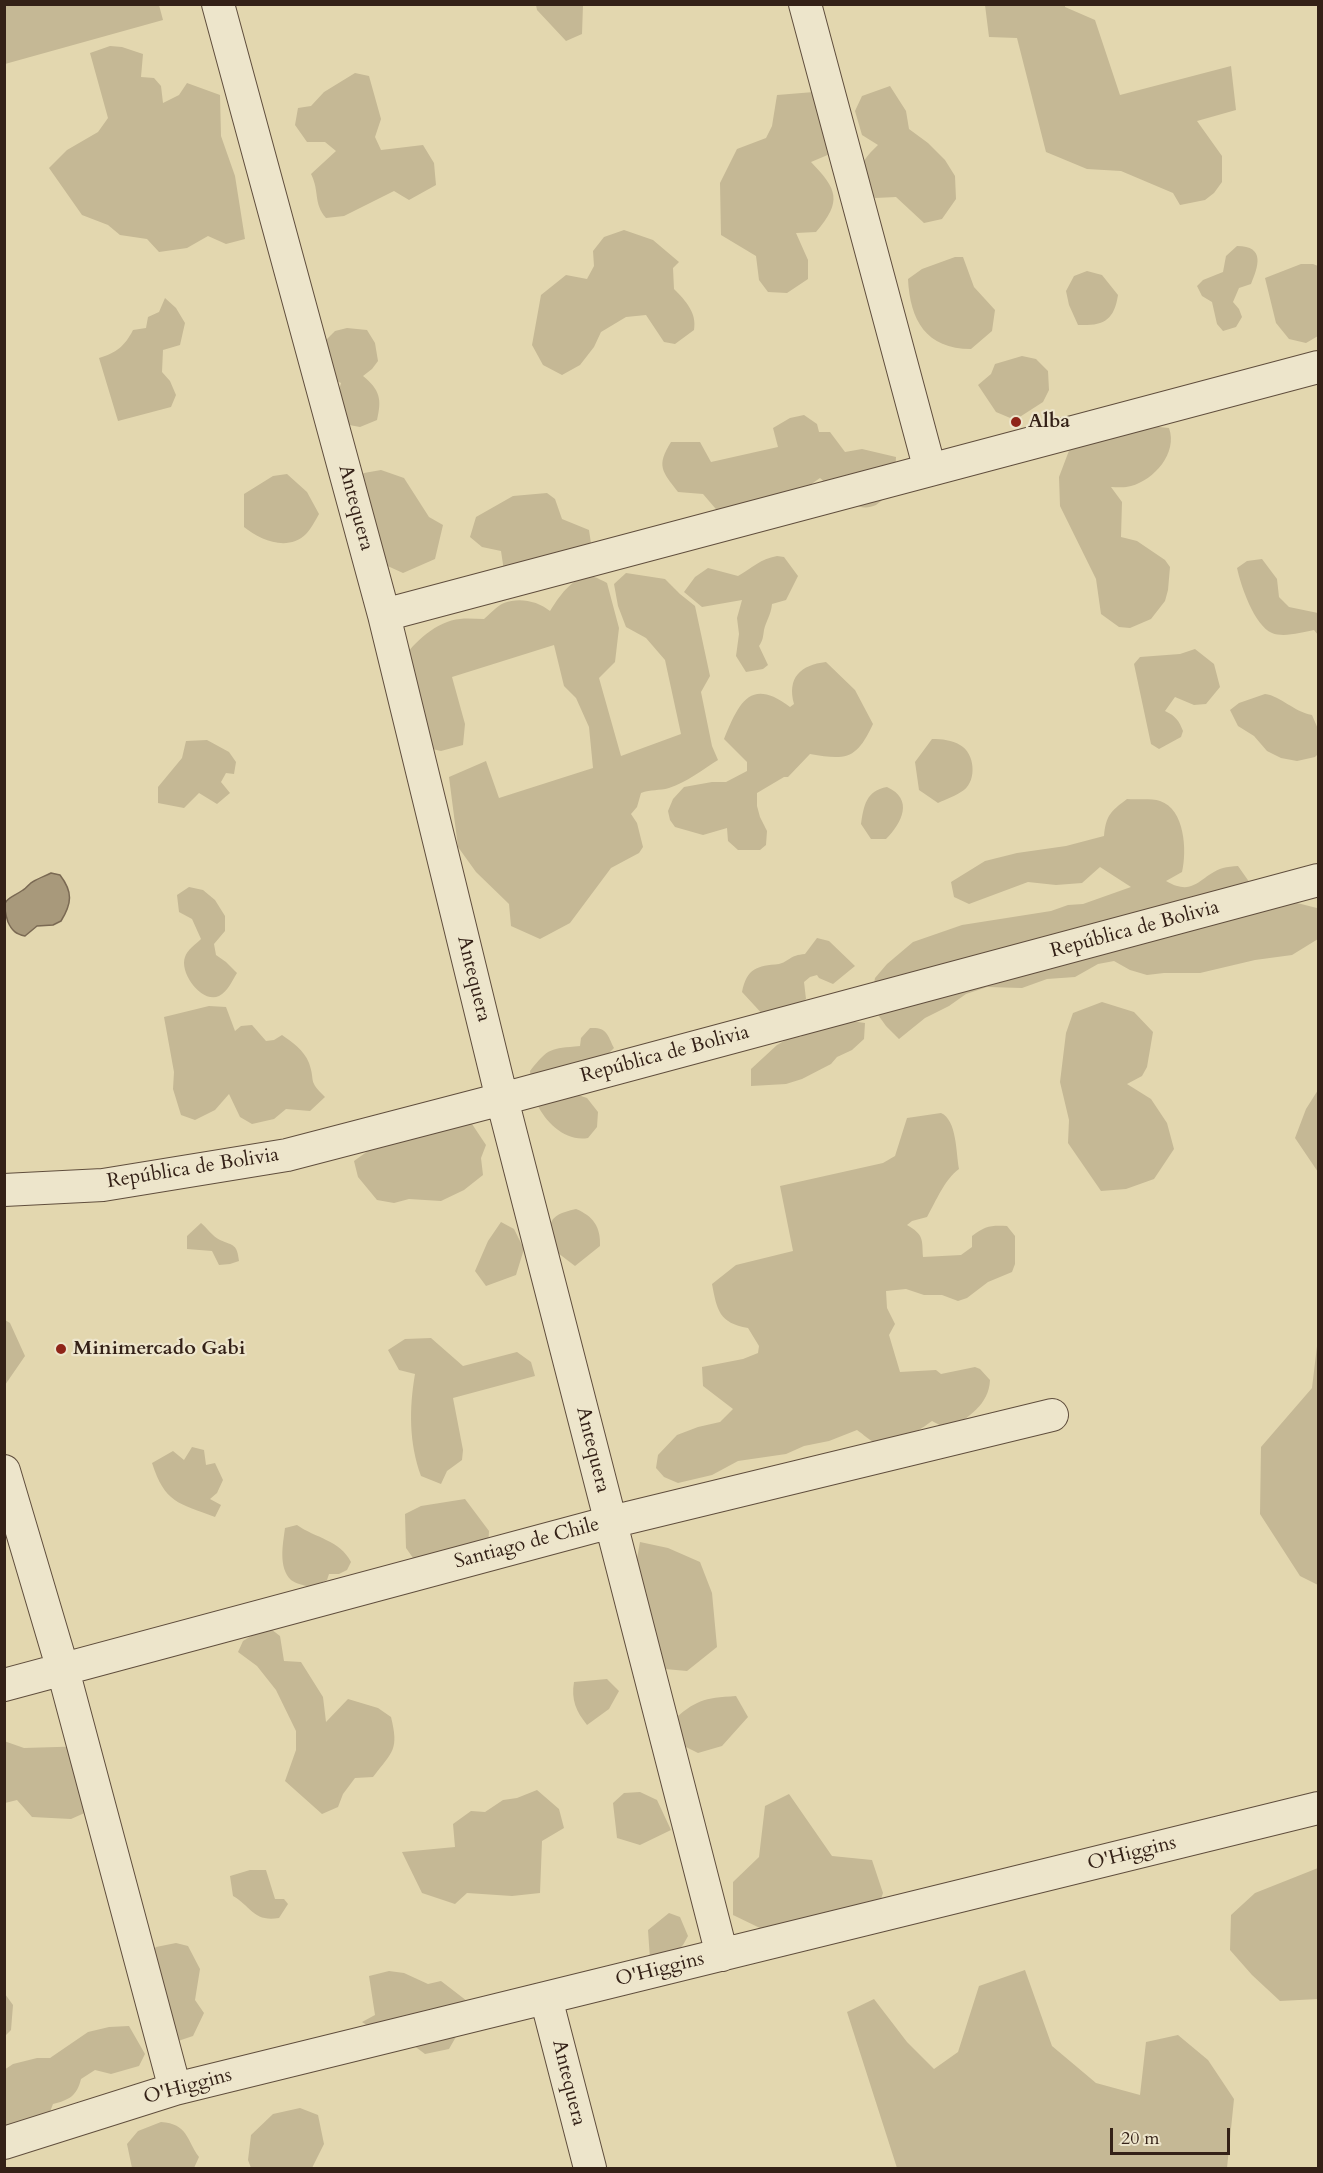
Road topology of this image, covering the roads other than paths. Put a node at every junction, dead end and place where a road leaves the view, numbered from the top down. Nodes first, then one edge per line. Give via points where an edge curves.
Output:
1 (218, 4) edge
2 (806, 4) edge
3 (1318, 367) edge
4 (930, 470) junction
5 (384, 615) junction
6 (1318, 880) edge
7 (502, 1099) junction
8 (4, 1190) edge
9 (1052, 1415) dead end
10 (4, 1471) edge
11 (611, 1522) junction
12 (63, 1670) junction
13 (4, 1685) edge
14 (1318, 1808) edge
15 (722, 1955) junction
16 (546, 1998) junction
17 (175, 2090) junction
18 (4, 2143) edge
19 (590, 2169) edge

1 - 5 street, Antequera
2 - 4 street
3 - 4 street
4 - 5 street
5 - 7 street, Antequera
6 - 7 street, República de Bolivia
7 - 8 street, República de Bolivia via 287,1155 103,1185
7 - 11 street, Antequera
9 - 11 street, Santiago de Chile
10 - 12 street
11 - 12 street, Santiago de Chile
11 - 15 street, Antequera
12 - 13 street, Santiago de Chile
12 - 17 street
14 - 15 street, O'Higgins
15 - 16 street, O'Higgins
16 - 17 street, O'Higgins
16 - 19 street, Antequera
17 - 18 street, O'Higgins

